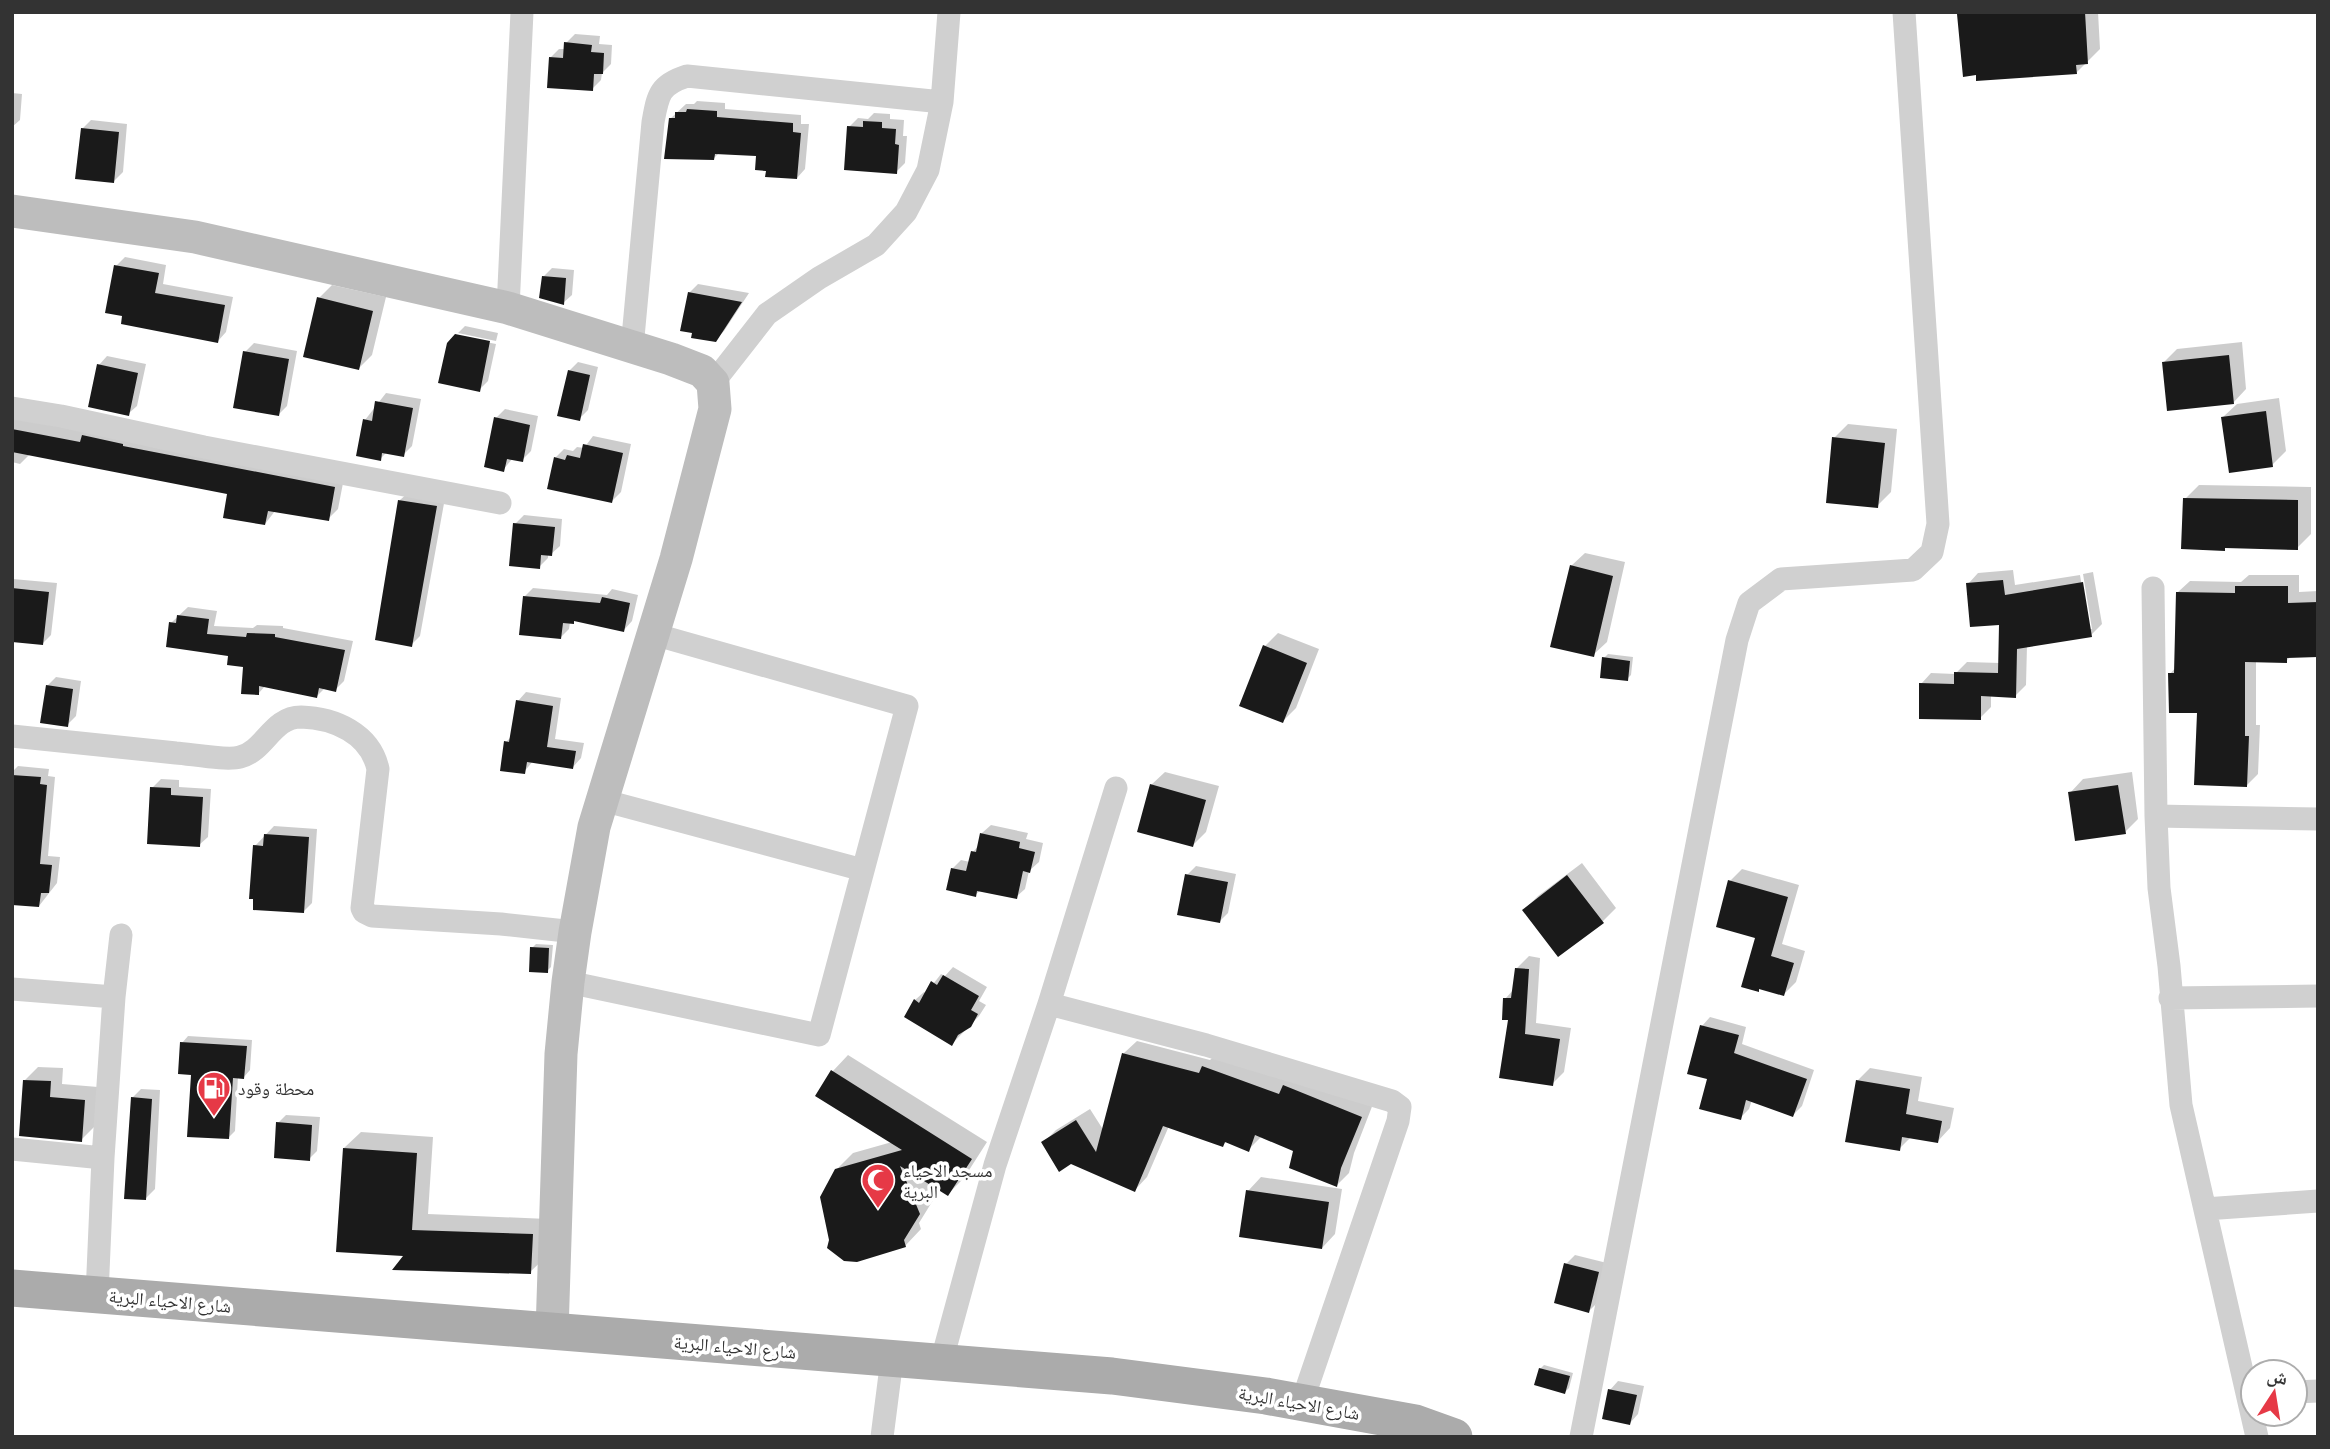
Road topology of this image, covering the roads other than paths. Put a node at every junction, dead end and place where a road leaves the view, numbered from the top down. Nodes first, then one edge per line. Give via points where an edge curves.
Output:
1 (522, 12) edge
2 (948, 12) edge
3 (1904, 12) edge
4 (942, 102) junction
5 (12, 211) edge
6 (508, 308) junction
7 (632, 348) junction
8 (713, 383) junction
9 (12, 408) edge
10 (500, 503) dead end
11 (2153, 588) dead end
12 (653, 634) junction
13 (12, 736) edge
14 (1116, 788) dead end
15 (602, 800) junction
16 (2155, 816) junction
17 (2318, 819) edge
18 (863, 870) junction
19 (575, 932) junction
20 (121, 935) dead end
21 (568, 982) junction
22 (12, 989) edge
23 (2318, 996) edge
24 (114, 997) junction
25 (2170, 998) junction
26 (1049, 1004) junction
27 (12, 1149) edge
28 (103, 1158) junction
29 (2318, 1201) edge
30 (2205, 1209) junction
31 (12, 1287) edge
32 (97, 1295) junction
33 (552, 1332) junction
34 (2241, 1358) edge
35 (892, 1359) junction
36 (941, 1363) junction
37 (1302, 1402) junction
38 (882, 1437) edge
39 (1454, 1437) edge
40 (1581, 1437) edge

1 - 6 street
2 - 4 street
3 - 40 street via 1938,524 1932,552 1913,570 1781,579 1749,603 1737,640
4 - 7 street via 687,76 670,82 657,96 653,122
4 - 8 street via 928,170 906,212 876,245 767,314
5 - 6 main road via 195,237
6 - 7 main road
7 - 8 main road via 702,371
8 - 12 main road via 715,409
9 - 10 street
11 - 16 street
12 - 15 main road
12 - 18 street via 907,706
13 - 19 street via 240,757 286,720 334,722 355,733 376,757 379,768 364,912
14 - 26 street
15 - 18 street
15 - 19 main road
16 - 17 street
16 - 25 street
18 - 21 street via 819,1035
19 - 21 main road
20 - 24 street
21 - 33 main road via 561,1054
22 - 24 street
23 - 25 street
24 - 28 street
25 - 30 street via 2181,1105
26 - 36 street via 995,1165
26 - 37 street via 1219,1049 1392,1101 1400,1108
27 - 28 street
28 - 32 street
29 - 30 street
30 - 34 street
31 - 32 main road, شارع الاحياء البرية
32 - 33 main road, شارع الاحياء البرية
33 - 35 main road, شارع الاحياء البرية
35 - 36 main road, شارع الاحياء البرية
35 - 38 street
36 - 37 main road, شارع الاحياء البرية via 1112,1376
37 - 39 main road, شارع الاحياء البرية via 1415,1423

